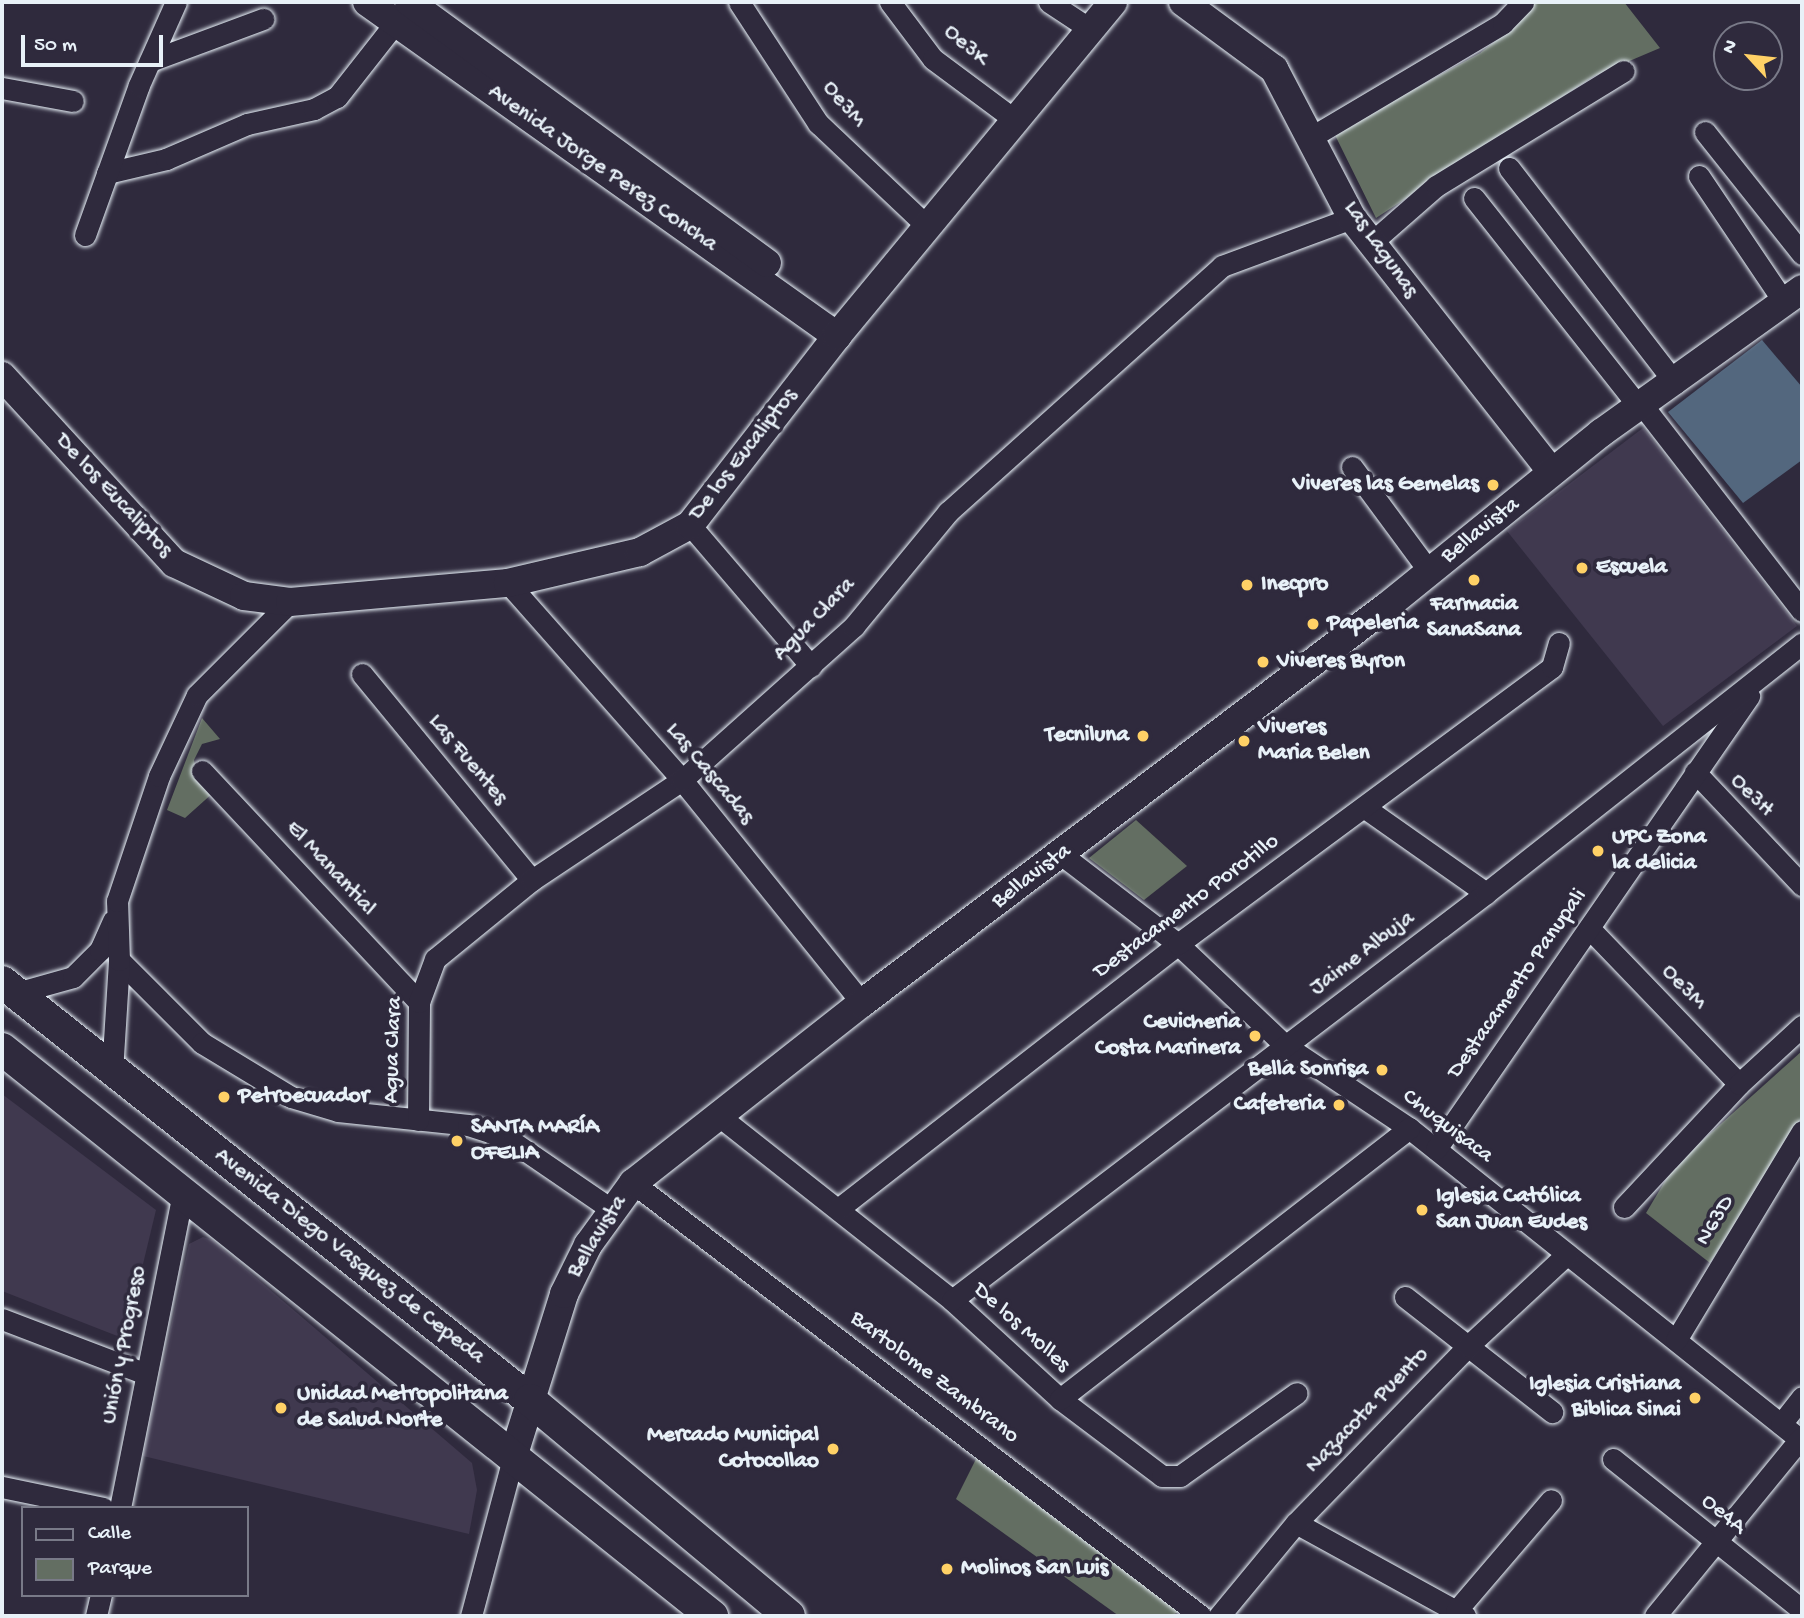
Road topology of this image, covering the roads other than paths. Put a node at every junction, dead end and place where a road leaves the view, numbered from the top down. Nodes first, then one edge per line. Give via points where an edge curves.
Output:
1 (176, 2) edge
2 (367, 2) edge
3 (739, 2) edge
4 (890, 2) edge
5 (1049, 2) edge
6 (1113, 2) edge
7 (1183, 2) edge
8 (1523, 2) edge
9 (402, 12) edge
10 (263, 19) dead end
11 (1090, 29) junction
12 (150, 61) junction
13 (1624, 71) dead end
14 (2, 88) edge
15 (73, 101) dead end
16 (1015, 120) junction
17 (1705, 132) dead end
18 (1313, 136) junction
19 (1509, 168) dead end
20 (107, 173) junction
21 (1699, 176) dead end
22 (1474, 198) dead end
23 (1352, 218) junction
24 (926, 225) junction
25 (85, 235) dead end
26 (1371, 243) junction
27 (1802, 254) edge
28 (1793, 296) edge
29 (843, 329) junction
30 (2, 376) edge
31 (1675, 383) junction
32 (1642, 407) junction
33 (1352, 467) dead end
34 (1552, 472) junction
35 (690, 525) junction
36 (1429, 571) junction
37 (508, 583) junction
38 (290, 602) junction
39 (1802, 611) edge
40 (1559, 643) dead end
41 (1802, 643) edge
42 (811, 666) junction
43 (362, 674) dead end
44 (1763, 676) junction
45 (202, 771) dead end
46 (1695, 772) junction
47 (682, 780) junction
48 (1365, 808) junction
49 (1062, 855) junction
50 (532, 880) junction
51 (1802, 886) edge
52 (1486, 893) junction
53 (115, 916) junction
54 (1589, 928) junction
55 (1178, 944) junction
56 (119, 960) junction
57 (9, 988) edge
58 (419, 1002) junction
59 (862, 1003) junction
60 (1802, 1026) edge
61 (1286, 1046) junction
62 (2, 1049) edge
63 (113, 1072) junction
64 (1739, 1084) junction
65 (719, 1116) junction
66 (418, 1120) junction
67 (1409, 1128) junction
68 (1802, 1131) edge
69 (1436, 1149) junction
70 (633, 1183) junction
71 (183, 1192) junction
72 (1624, 1207) dead end
73 (611, 1209) junction
74 (838, 1209) junction
75 (1567, 1254) junction
76 (1405, 1297) dead end
77 (951, 1300) junction
78 (2, 1319) edge
79 (1675, 1339) junction
80 (1468, 1346) junction
81 (146, 1374) junction
82 (1297, 1393) dead end
83 (1802, 1397) edge
84 (530, 1399) junction
85 (1060, 1399) junction
86 (1552, 1412) dead end
87 (1781, 1424) junction
88 (1801, 1440) edge
89 (514, 1454) junction
90 (1613, 1460) dead end
91 (2, 1487) edge
92 (1550, 1500) dead end
93 (93, 1506) edge
94 (120, 1506) edge
95 (1296, 1522) junction
96 (1715, 1542) junction
97 (101, 1597) edge
98 (1802, 1609) edge
99 (1460, 1614) edge
100 (96, 1616) edge
101 (471, 1616) edge
102 (712, 1616) edge
103 (789, 1616) edge
104 (1202, 1616) edge
105 (1219, 1616) edge
106 (1655, 1616) edge

1 - 12 street
2 - 9 street, Avenida Jorge Perez Concha
3 - 24 street, Oe3M via 818,123
4 - 16 street, Oe3K via 933,59
5 - 11 street
6 - 11 street, De los Eucaliptos
7 - 18 street, Las Lagunas via 1274,69
8 - 18 street via 1503,23
9 - 20 street via 337,97 314,109 247,124 166,159
9 - 29 street, Avenida Jorge Perez Concha
10 - 12 street
11 - 16 street, De los Eucaliptos
12 - 20 street
13 - 26 street via 1436,186
14 - 15 street
16 - 24 street, De los Eucaliptos
17 - 27 street
18 - 23 street, Las Lagunas
19 - 31 street
20 - 25 street
21 - 28 street
22 - 32 street
23 - 26 street, Las Lagunas
23 - 42 street, Agua Clara via 1222,266 948,512 854,626
24 - 29 street, De los Eucaliptos
26 - 34 street, Las Lagunas
28 - 31 street, Bellavista
29 - 35 street, De los Eucaliptos
30 - 38 street, De los Eucaliptos via 174,563 244,596
31 - 32 street, Bellavista
32 - 34 street, Bellavista
32 - 39 street
33 - 36 street
34 - 36 street, Bellavista
35 - 37 street, De los Eucaliptos via 640,552
35 - 42 street
36 - 49 street, Bellavista
37 - 38 street, De los Eucaliptos
37 - 47 street, Las Cascadas
38 - 53 street via 206,682 188,707 133,850
40 - 48 street, Destacamento Porotillo via 1552,667
41 - 44 street, Jaime Albuja
42 - 47 street, Agua Clara
43 - 50 street, Las Fuentes
44 - 46 street, Destacamento Panupali
44 - 52 street, Jaime Albuja
45 - 58 street, El Manantial
46 - 51 street, Oe3H
46 - 54 street, Destacamento Panupali
47 - 50 street, Agua Clara
47 - 59 street, Las Cascadas
48 - 52 street
48 - 55 street, Destacamento Porotillo
49 - 55 street, Chuquisaca
49 - 59 street, Bellavista
50 - 58 street, Agua Clara via 435,959
52 - 61 street, Jaime Albuja
53 - 56 street
53 - 57 street via 100,950 73,977
54 - 64 street, Oe3M
54 - 69 street, Destacamento Panupali
55 - 61 street, Chuquisaca
55 - 74 street, Destacamento Porotillo
56 - 63 street
56 - 66 street via 202,1043 290,1097 338,1111
57 - 63 main road, Avenida Diego Vasquez de Cepeda
58 - 66 street, Agua Clara
59 - 65 street, Bellavista
60 - 64 street
61 - 67 street, Chuquisaca
61 - 77 street, Jaime Albuja
62 - 71 main road
63 - 84 main road, Avenida Diego Vasquez de Cepeda
64 - 72 street
65 - 70 street, Bellavista
65 - 74 street, De los Molles
66 - 73 street via 468,1125 513,1142
67 - 69 street, Chuquisaca
67 - 85 street
68 - 79 street, N63D
69 - 75 street, Chuquisaca
70 - 73 street, Bellavista
70 - 104 street, Bartolome Zambrano
71 - 81 street, Unión y Progreso
71 - 89 main road
73 - 84 street, Bellavista via 564,1294
74 - 77 street, De los Molles
75 - 79 street, Chuquisaca
75 - 80 street, Nazacota Puento
76 - 80 street
77 - 85 street, De los Molles
78 - 81 street
79 - 87 street, Chuquisaca
80 - 86 street
80 - 95 street, Nazacota Puento
81 - 94 street, Unión y Progreso
82 - 85 street, De los Molles via 1180,1476 1162,1476 1143,1464
83 - 87 street
84 - 89 street, Bellavista
84 - 103 main road, Avenida Diego Vasquez de Cepeda
87 - 88 street, Chuquisaca
88 - 96 street
89 - 101 street, Bellavista
89 - 102 main road
90 - 96 street, Oe4A
91 - 93 street
92 - 99 street
95 - 99 street
95 - 105 street, Nazacota Puento
96 - 98 street, Oe4A
96 - 106 street
97 - 100 street

